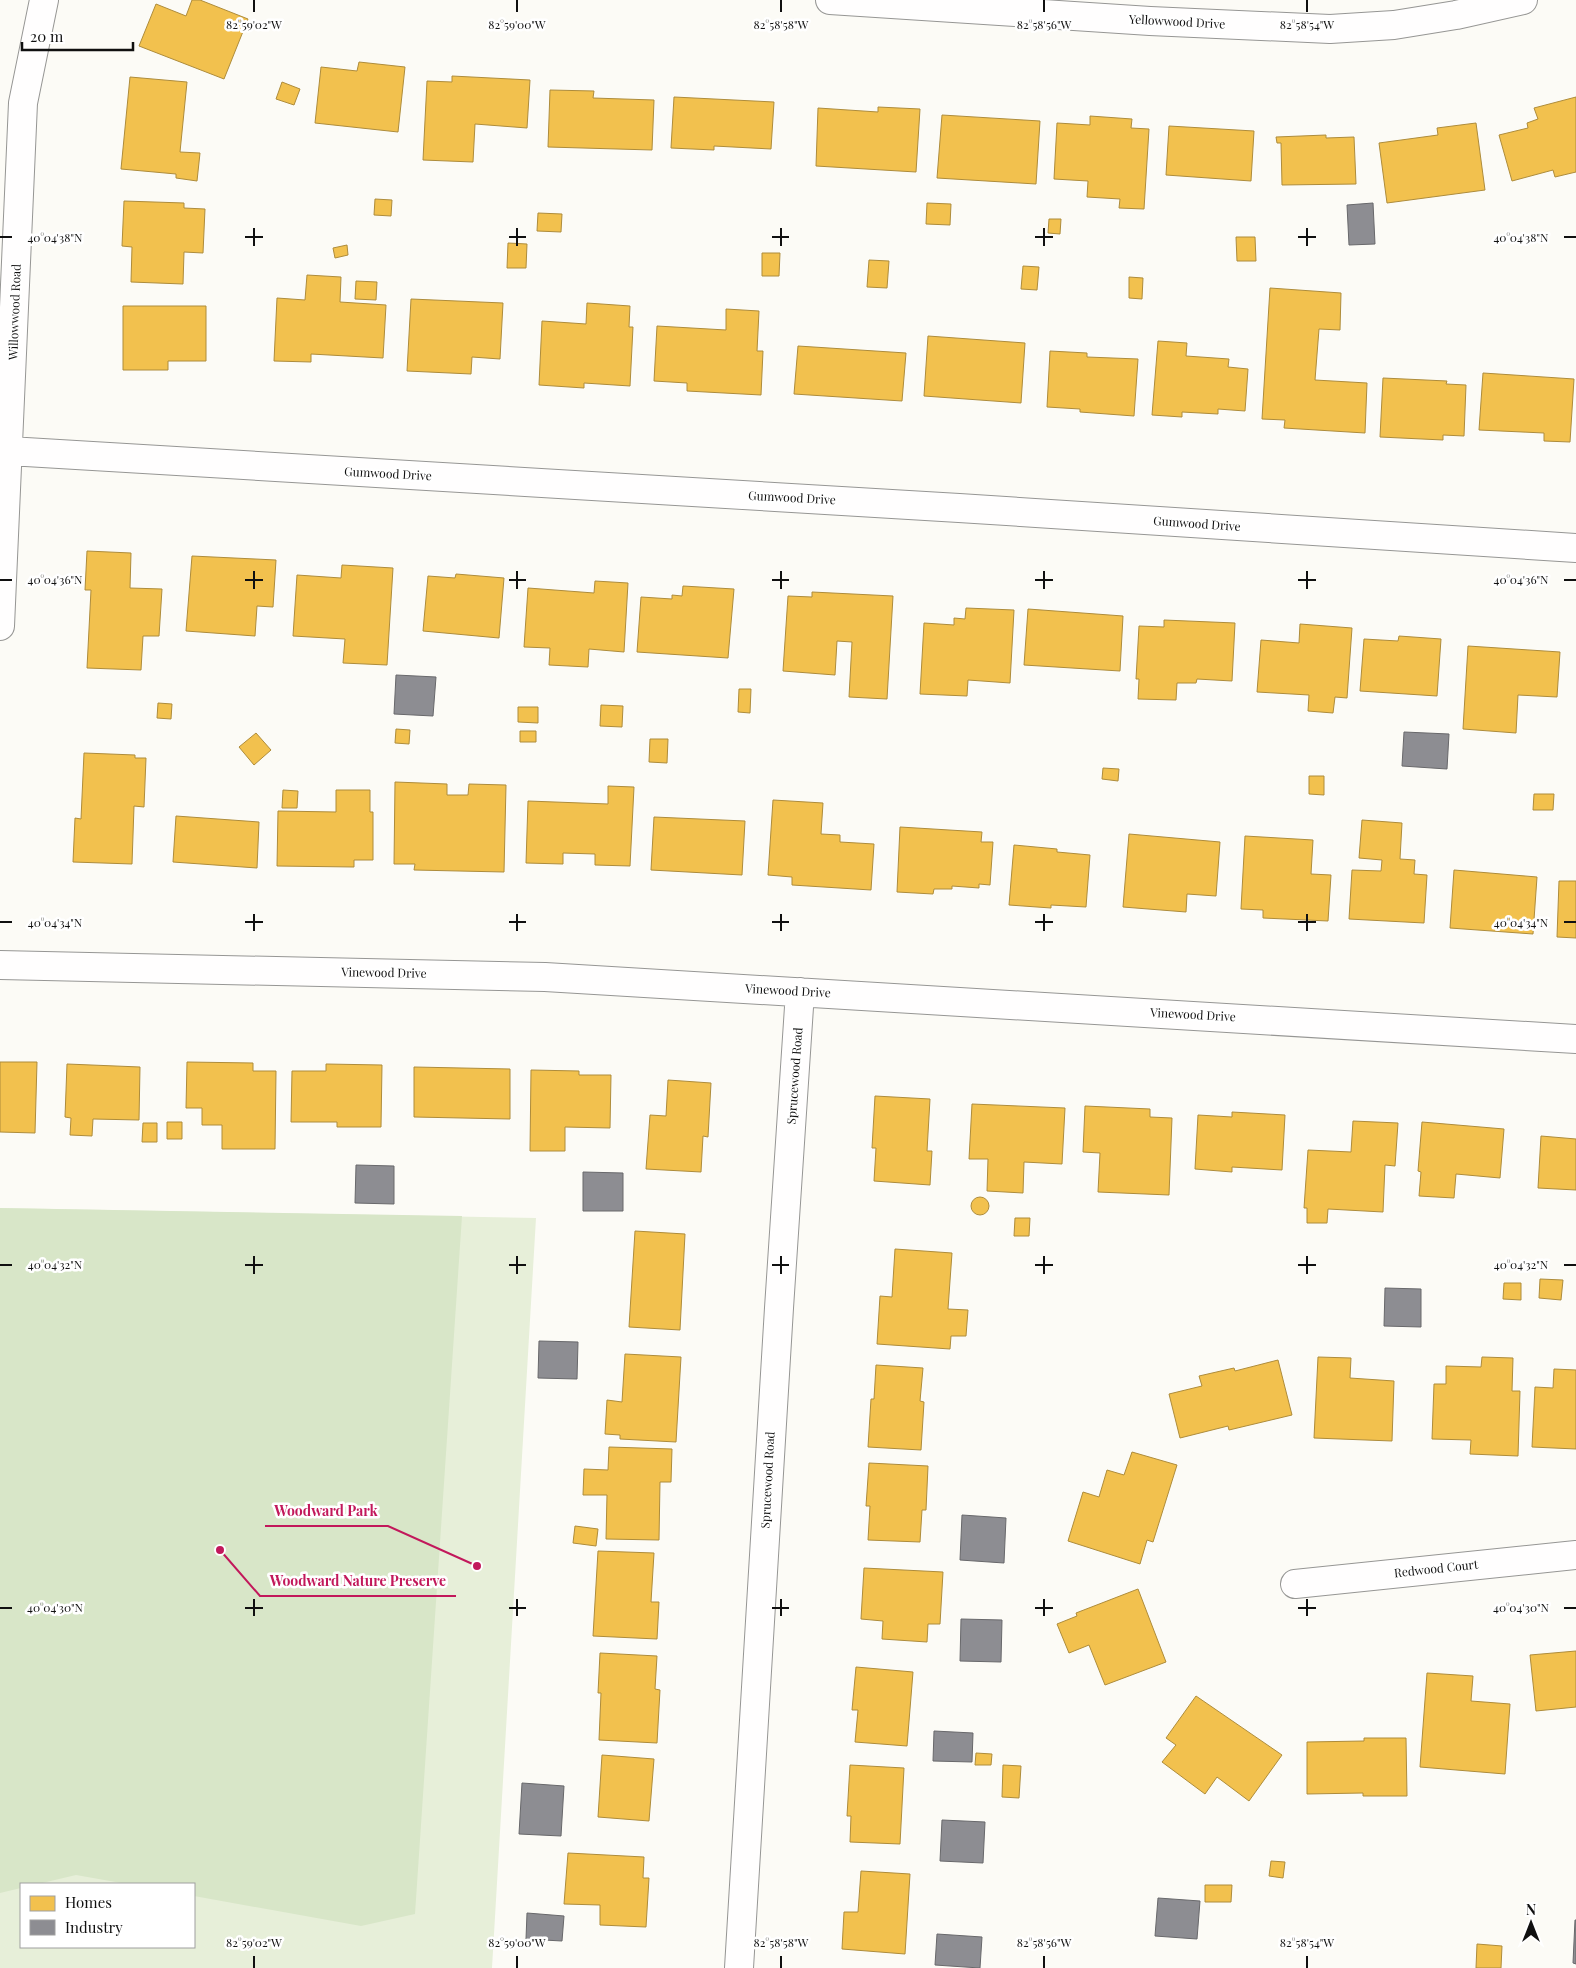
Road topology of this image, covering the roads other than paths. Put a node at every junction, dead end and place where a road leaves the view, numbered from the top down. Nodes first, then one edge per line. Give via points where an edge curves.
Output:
1 (44, 0) edge
2 (830, 0) edge
3 (1523, 0) edge
4 (9, 451) junction
5 (1576, 548) edge
6 (0, 626) edge
7 (0, 965) edge
8 (800, 992) junction
9 (1576, 1039) edge
10 (1576, 1555) edge
11 (1296, 1584) dead end
12 (739, 1968) edge

1 - 4 street, Willowwood Road via 23,104
2 - 3 street, Yellowwood Drive via 1330,30 1456,15
4 - 5 street, Gumwood Drive
4 - 6 street, Willowwood Road
7 - 8 street, Vinewood Drive via 544,977
8 - 9 street, Vinewood Drive
8 - 12 street, Sprucewood Road
10 - 11 street, Redwood Court

